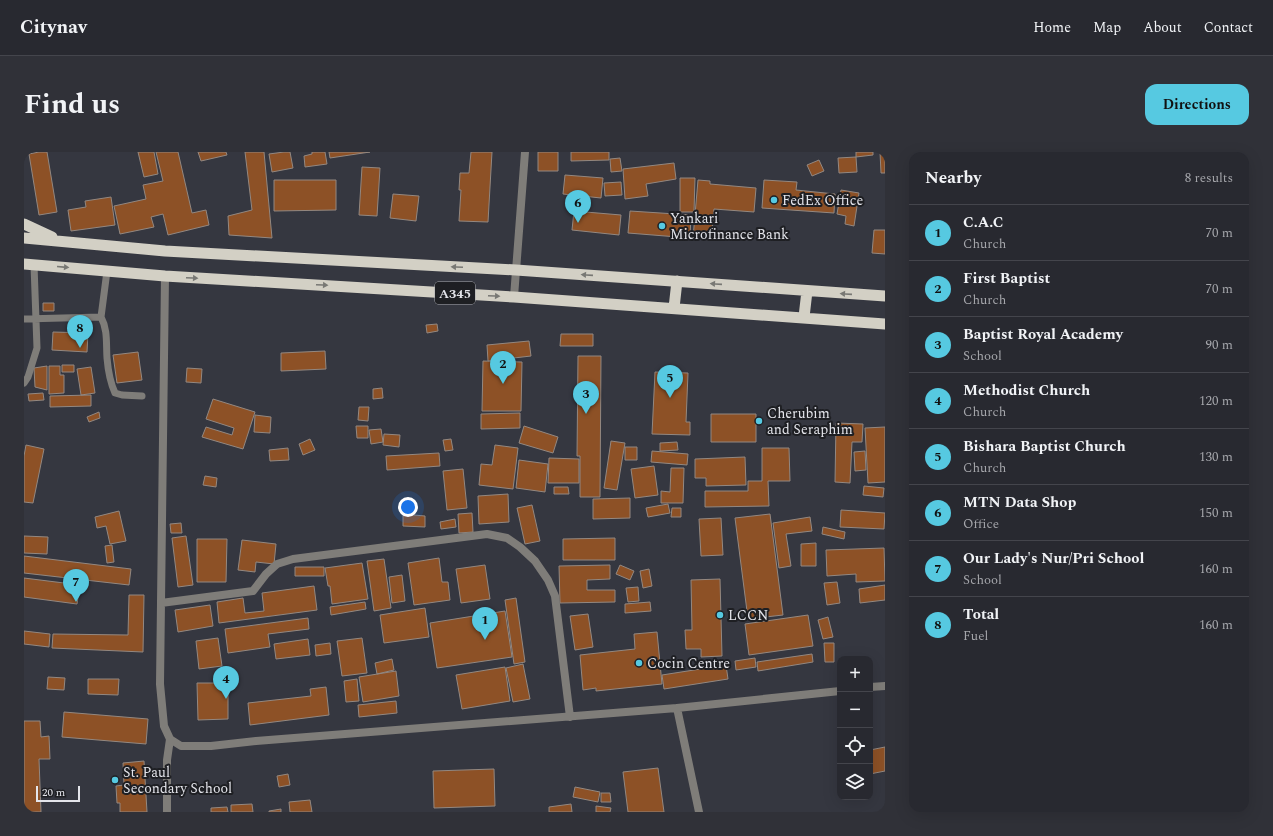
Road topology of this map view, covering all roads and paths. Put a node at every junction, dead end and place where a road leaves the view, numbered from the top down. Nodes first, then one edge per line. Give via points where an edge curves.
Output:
1 (525, 152) edge
2 (24, 224) edge
3 (24, 238) edge
4 (66, 242) junction
5 (29, 264) edge
6 (516, 270) junction
7 (107, 271) junction
8 (165, 276) junction
9 (677, 281) junction
10 (807, 291) junction
11 (885, 296) edge
12 (514, 297) junction
13 (674, 308) junction
14 (101, 317) junction
15 (804, 317) junction
16 (24, 318) edge
17 (35, 319) junction
18 (885, 324) edge
19 (24, 383) edge
20 (142, 396) dead end
21 (161, 603) junction
22 (885, 686) edge
23 (873, 687) edge
24 (837, 690) edge
25 (677, 708) junction
26 (570, 717) junction
27 (170, 739) junction
28 (167, 812) edge
29 (699, 812) edge

1 - 6 street
2 - 4 highway
3 - 4 highway, A345
6 -> 4 highway, A345 via 165,251
5 -> 7 highway, A345
5 - 17 lane
9 -> 6 highway, A345
6 - 12 street
7 - 8 highway, A345
7 - 14 lane
8 -> 12 highway, A345
8 - 21 street
10 -> 9 highway, A345
9 - 13 highway
11 -> 10 highway, A345
10 - 15 highway
12 - 13 highway, A345
13 - 15 highway, A345
14 - 17 lane
14 - 20 lane via 105,324 107,360 115,393 122,396
15 - 18 highway, A345
16 - 17 lane
17 - 19 lane via 37,348
21 - 26 street via 253,590 277,564 294,559 487,534 507,538 535,561 555,596
21 - 27 street via 160,684 164,726
22 - 23 street
24 - 25 street
25 - 26 street
25 - 29 street
26 - 27 street via 211,746 181,746
27 - 28 street via 167,760

